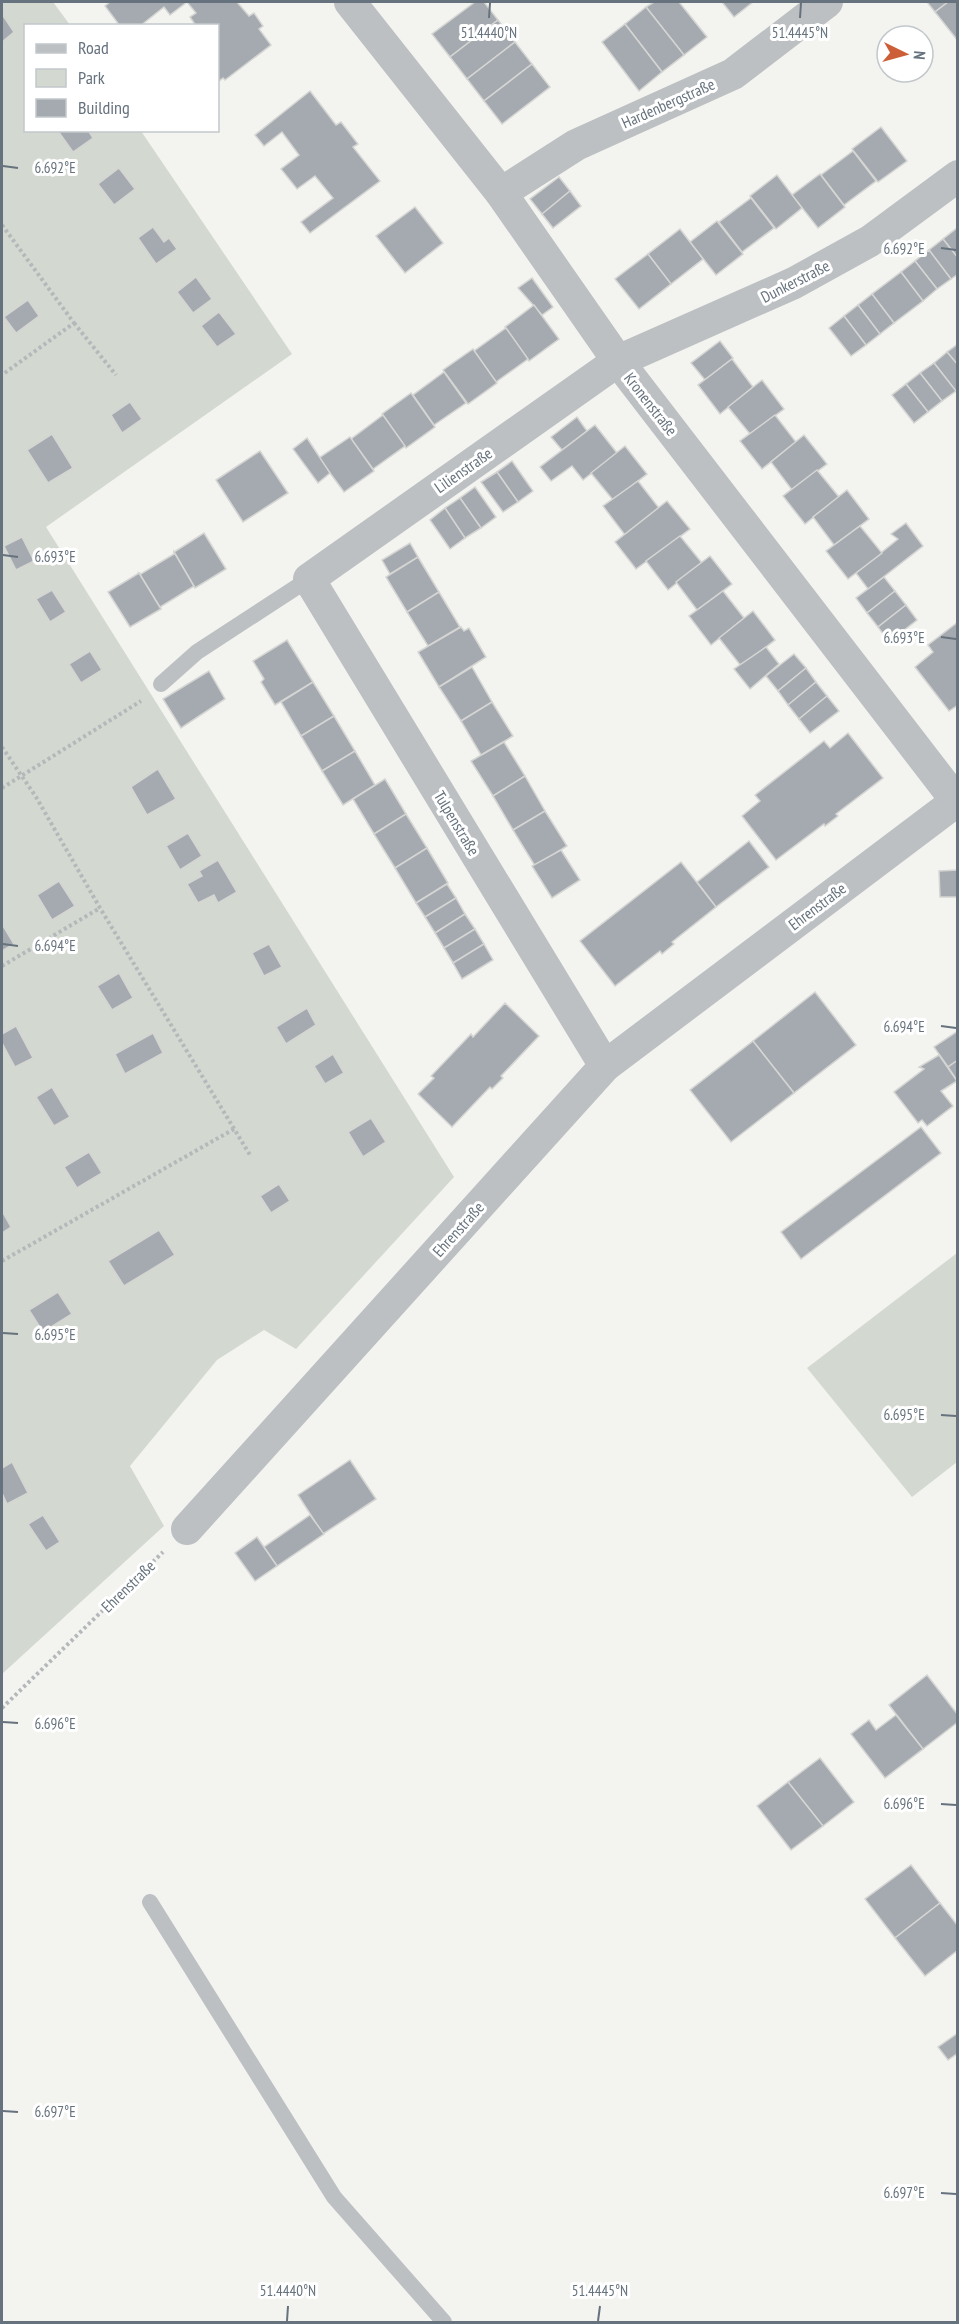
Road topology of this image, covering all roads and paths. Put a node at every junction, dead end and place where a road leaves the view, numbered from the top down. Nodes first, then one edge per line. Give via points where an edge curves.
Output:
1 (350, 2) edge
2 (827, 2) edge
3 (957, 176) edge
4 (501, 193) junction
5 (2, 225) edge
6 (74, 324) junction
7 (618, 361) junction
8 (2, 375) edge
9 (116, 375) dead end
10 (309, 579) junction
11 (161, 684) joint
12 (2, 747) edge
13 (21, 777) junction
14 (2, 788) edge
15 (957, 801) edge
16 (100, 908) junction
17 (2, 966) edge
18 (605, 1066) junction
19 (234, 1129) junction
20 (250, 1155) dead end
21 (2, 1261) edge
22 (187, 1529) joint
23 (2, 1708) edge
24 (150, 1902) dead end
25 (444, 2322) edge

1 - 4 street, Kronenstraße
2 - 4 street, Hardenbergstraße via 733,74 576,145
3 - 7 street, Dunkerstraße via 870,241 794,283
4 - 7 street, Kronenstraße
5 - 6 path
6 - 8 path
6 - 9 path
7 - 10 street, Lilienstraße
7 - 15 street, Kronenstraße
10 - 11 lane via 197,652
10 - 18 street, Tulpenstraße
11 - 13 path via 147,697
12 - 13 path
13 - 14 path
13 - 16 path
15 - 18 street, Ehrenstraße
16 - 17 path
16 - 19 path
18 - 22 street, Ehrenstraße
19 - 20 path
19 - 21 path
22 - 23 path, Ehrenstraße
24 - 25 lane via 334,2198

